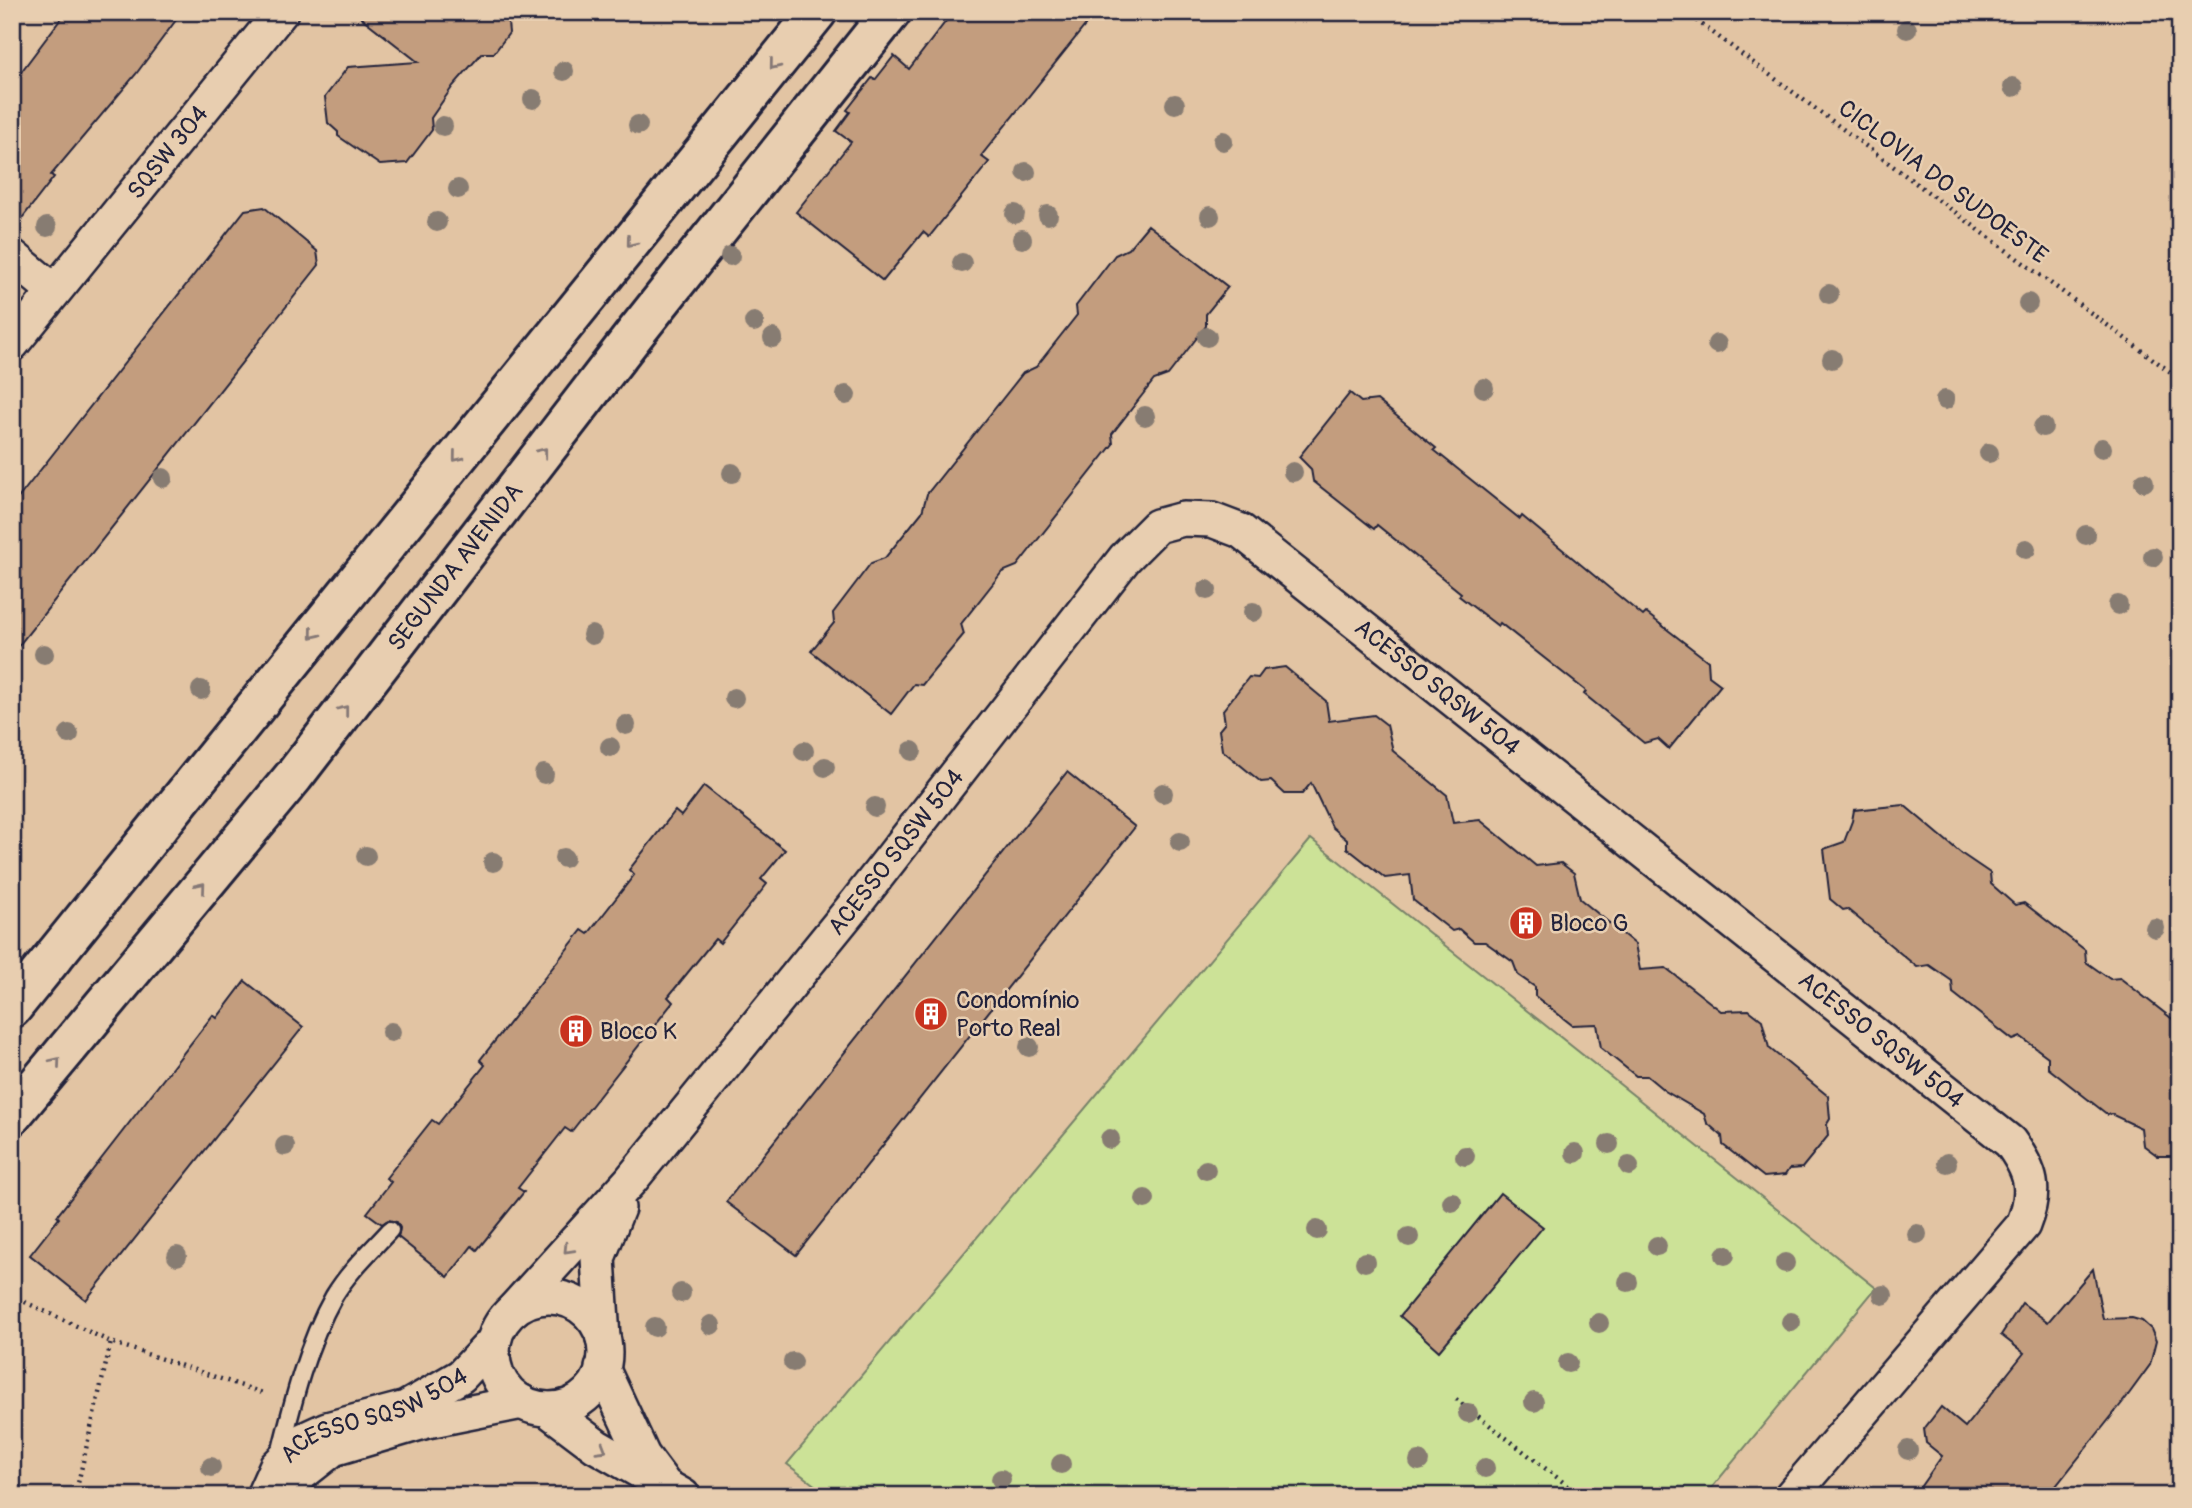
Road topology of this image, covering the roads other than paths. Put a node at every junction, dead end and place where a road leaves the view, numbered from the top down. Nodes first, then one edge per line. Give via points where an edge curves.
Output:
1 (281, 12) edge
2 (817, 12) edge
3 (891, 12) edge
4 (12, 256) edge
5 (54, 291) junction
6 (12, 344) edge
7 (12, 1008) edge
8 (12, 1115) edge
9 (631, 1180) junction
10 (390, 1230) dead end
11 (513, 1310) junction
12 (494, 1341) junction
13 (603, 1353) junction
14 (535, 1405) junction
15 (271, 1486) edge
16 (675, 1492) edge
17 (1791, 1496) edge

1 - 5 street, SQSW 304
2 -> 7 street
8 -> 3 street, SEGUNDA AVENIDA via 294,776 637,331
4 - 5 street
5 - 6 street, SQSW 304
9 -> 11 street, ACESSO SQSW 504
9 - 13 street, ACESSO SQSW 504 via 598,1258
9 - 17 street, ACESSO SQSW 504 via 857,902 1125,558 1157,526 1183,519 1212,520 1241,531 2010,1142 2023,1160 2033,1192 2023,1225
10 - 15 lane via 335,1296 301,1375
11 - 12 street via 500,1324
11 - 13 street via 528,1300 565,1298 592,1316
12 - 14 street via 493,1359 506,1390
12 - 15 street, ACESSO SQSW 504 via 461,1376 406,1408 303,1440
13 - 14 street via 595,1385 577,1401 562,1408
13 - 16 street, ACESSO SQSW 504 via 642,1456
14 - 15 street, ACESSO SQSW 504 via 427,1421 333,1449
14 -> 16 street, ACESSO SQSW 504

